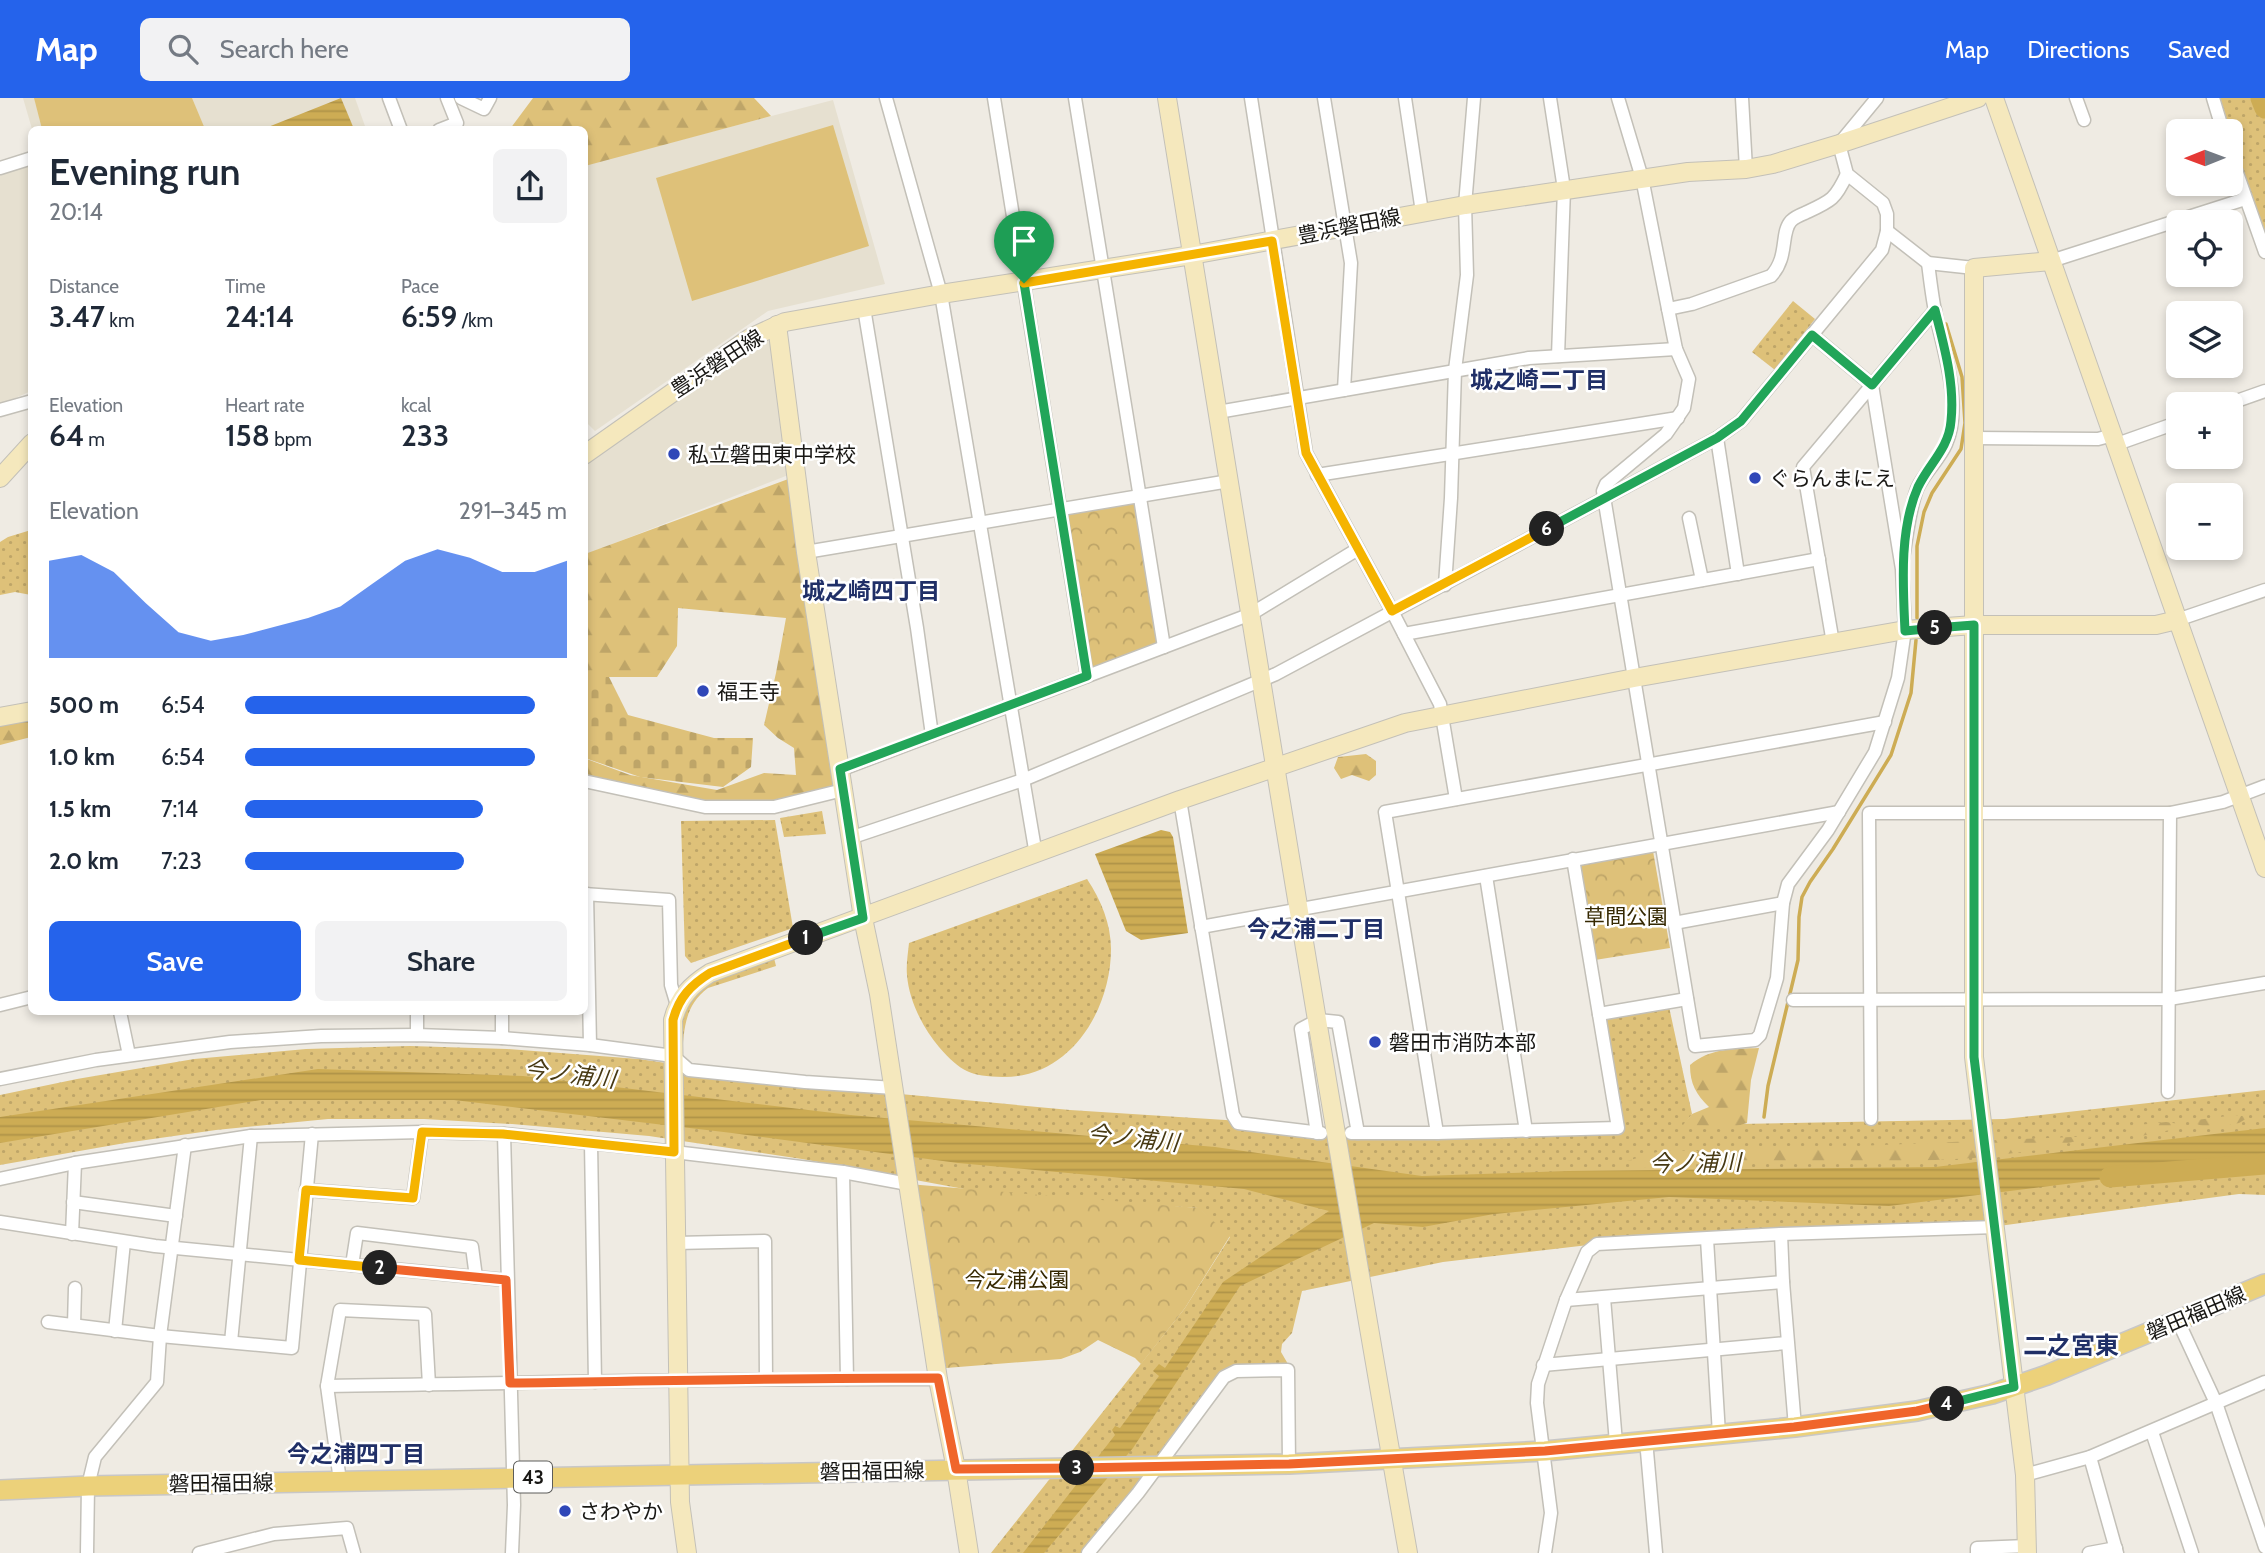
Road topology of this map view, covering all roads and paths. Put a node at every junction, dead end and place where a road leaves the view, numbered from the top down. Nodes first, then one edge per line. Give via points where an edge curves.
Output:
1 (389, 98) edge
2 (447, 98) edge
3 (461, 98) edge
4 (491, 98) edge
5 (886, 98) edge
6 (994, 98) edge
7 (1075, 98) edge
8 (1167, 98) edge
9 (1251, 98) edge
10 (1324, 98) edge
11 (1405, 98) edge
12 (1474, 98) edge
13 (1550, 98) edge
14 (1618, 98) edge
15 (1742, 98) edge
16 (1877, 98) edge
17 (1978, 98) edge
18 (1994, 98) edge
19 (2076, 98) edge
20 (2213, 98) edge
21 (2219, 119) edge
22 (2084, 120) dead end
23 (400, 126) edge
24 (449, 126) edge
25 (1839, 144) junction
26 (28, 159) edge
27 (0, 168) edge
28 (1746, 169) junction
29 (1847, 174) junction
30 (1642, 178) junction
31 (1564, 189) junction
32 (2244, 196) edge
33 (2245, 199) junction
34 (1465, 205) junction
35 (1422, 212) junction
36 (1345, 227) junction
37 (1887, 231) junction
38 (1272, 241) junction
39 (2265, 252) edge
40 (1192, 255) junction
41 (2051, 261) junction
42 (1928, 263) junction
43 (1103, 268) junction
44 (1974, 268) junction
45 (1024, 283) junction
46 (941, 294) junction
47 (864, 308) junction
48 (1668, 309) junction
49 (1935, 310) junction
50 (777, 325) junction
51 (1812, 335) junction
52 (1676, 349) junction
53 (1558, 356) junction
54 (1455, 370) junction
55 (1872, 385) junction
56 (1344, 390) junction
57 (2265, 391) edge
58 (1297, 397) junction
59 (2243, 399) edge
60 (28, 402) edge
61 (0, 410) edge
62 (1218, 412) junction
63 (1678, 418) junction
64 (2166, 425) edge
65 (1717, 438) junction
66 (1973, 438) junction
67 (2115, 439) junction
68 (28, 447) edge
69 (588, 452) edge
70 (1452, 453) junction
71 (1317, 475) junction
72 (0, 478) edge
73 (1229, 481) junction
74 (1140, 497) junction
75 (1603, 499) junction
76 (1060, 510) junction
77 (1689, 518) dead end
78 (980, 524) junction
79 (901, 536) junction
80 (1358, 549) junction
81 (806, 552) junction
82 (1819, 559) junction
83 (1902, 569) junction
84 (1738, 574) junction
85 (1702, 580) junction
86 (1445, 585) junction
87 (2265, 590) edge
88 (1619, 595) junction
89 (1392, 611) junction
90 (1251, 614) junction
91 (2177, 620) junction
92 (1974, 625) junction
93 (1905, 631) junction
94 (1404, 634) junction
95 (1833, 643) junction
96 (1164, 647) junction
97 (1087, 676) junction
98 (1634, 678) junction
99 (1261, 680) junction
100 (1010, 705) junction
101 (28, 712) edge
102 (1442, 715) junction
103 (0, 717) edge
104 (1885, 723) junction
105 (932, 735) junction
106 (1648, 765) junction
107 (1275, 766) junction
108 (840, 769) junction
109 (1023, 780) junction
110 (588, 782) edge
111 (2265, 786) edge
112 (843, 790) junction
113 (2239, 795) junction
114 (1456, 799) junction
115 (1180, 800) junction
116 (1839, 812) junction
117 (1973, 812) junction
118 (2170, 813) junction
119 (850, 838) junction
120 (1661, 844) junction
121 (1036, 855) junction
122 (1573, 859) junction
123 (2265, 868) edge
124 (1486, 876) junction
125 (1398, 891) junction
126 (588, 894) edge
127 (1783, 903) junction
128 (1299, 910) junction
129 (863, 918) junction
130 (1675, 923) junction
131 (1201, 927) junction
132 (2265, 983) edge
133 (28, 998) edge
134 (1974, 998) junction
135 (1687, 999) junction
136 (1870, 999) junction
137 (2169, 999) junction
138 (1793, 1000) dead end
139 (588, 1004) edge
140 (0, 1005) edge
141 (677, 1005) junction
142 (1599, 1014) junction
143 (121, 1015) edge
144 (417, 1015) edge
145 (502, 1015) edge
146 (1318, 1020) junction
147 (417, 1035) junction
148 (502, 1038) junction
149 (590, 1045) junction
150 (129, 1055) junction
151 (673, 1062) junction
152 (0, 1079) edge
153 (2168, 1092) dead end
154 (895, 1095) junction
155 (1871, 1119) dead end
156 (1526, 1131) junction
157 (422, 1132) junction
158 (1437, 1133) junction
159 (312, 1134) junction
160 (503, 1134) junction
161 (251, 1136) junction
162 (1349, 1137) junction
163 (591, 1143) junction
164 (185, 1145) junction
165 (674, 1149) junction
166 (75, 1163) junction
167 (842, 1172) junction
168 (0, 1179) edge
169 (907, 1179) junction
170 (306, 1190) junction
171 (73, 1202) junction
172 (176, 1216) junction
173 (0, 1222) edge
174 (1996, 1227) junction
175 (72, 1234) junction
176 (1781, 1234) junction
177 (1707, 1239) junction
178 (124, 1242) junction
179 (676, 1243) junction
180 (173, 1247) junction
181 (239, 1255) junction
182 (299, 1260) junction
183 (352, 1265) junction
184 (476, 1278) junction
185 (506, 1280) junction
186 (1783, 1282) junction
187 (2265, 1284) edge
188 (1709, 1287) junction
189 (75, 1288) dead end
190 (1604, 1298) junction
191 (1566, 1300) junction
192 (2178, 1321) junction
193 (48, 1322) dead end
194 (74, 1325) junction
195 (115, 1331) junction
196 (160, 1336) junction
197 (231, 1342) junction
198 (1787, 1343) junction
199 (1714, 1349) junction
200 (1610, 1358) junction
201 (1543, 1365) junction
202 (847, 1378) junction
203 (938, 1378) junction
204 (766, 1379) junction
205 (595, 1382) junction
206 (679, 1382) junction
207 (2265, 1382) edge
208 (510, 1383) junction
209 (429, 1385) junction
210 (327, 1387) junction
211 (2014, 1387) junction
212 (2216, 1403) junction
213 (1794, 1427) junction
214 (2152, 1432) junction
215 (1719, 1434) junction
216 (1646, 1440) junction
217 (1616, 1443) junction
218 (1545, 1451) junction
219 (2090, 1457) junction
220 (1392, 1460) junction
221 (1289, 1464) junction
222 (1158, 1466) junction
223 (956, 1469) junction
224 (681, 1475) junction
225 (2025, 1475) junction
226 (512, 1478) junction
227 (340, 1481) junction
228 (88, 1486) junction
229 (0, 1490) edge
230 (2265, 1547) edge
231 (2027, 1550) edge
232 (2117, 1550) edge
233 (87, 1553) edge
234 (199, 1553) edge
235 (355, 1553) edge
236 (512, 1553) edge
237 (687, 1553) edge
238 (969, 1553) edge
239 (1088, 1553) edge
240 (1408, 1553) edge
241 (1545, 1553) edge
242 (1656, 1553) edge
243 (1977, 1553) edge
244 (2088, 1553) edge
245 (2192, 1553) edge

1 - 23 street
2 - 24 street via 457,123
3 - 4 street via 484,109
5 - 46 street
6 - 45 street
7 - 43 street
8 - 40 street
9 - 38 street
10 - 36 street
11 - 35 street
12 - 34 street
13 - 31 street
14 - 30 street
15 - 28 street
16 - 25 street
17 - 25 street, 豊浜磐田線
18 - 41 street
19 - 22 street
20 - 21 street
25 - 28 street, 豊浜磐田線
25 - 29 street
26 - 27 street
28 - 30 street, 豊浜磐田線
29 - 37 street via 1883,203
29 - 48 street via 1830,201 1788,225 1778,268 1770,276
30 - 31 street, 豊浜磐田線
30 - 48 street
31 - 34 street, 豊浜磐田線
31 - 53 street
32 - 33 street
33 - 39 street
33 - 41 street
34 - 35 street, 豊浜磐田線
34 - 54 street via 1467,275
35 - 36 street, 豊浜磐田線
36 - 38 street, 豊浜磐田線
36 - 56 street via 1351,263
37 - 42 street
37 - 51 street via 1882,250
38 - 40 street, 豊浜磐田線
38 - 58 street
40 - 43 street, 豊浜磐田線
40 - 62 street
41 - 44 street
41 - 67 street
42 - 44 street
42 - 49 street
43 - 45 street, 豊浜磐田線
43 - 74 street
44 - 66 street
45 - 46 street, 豊浜磐田線
45 - 76 street
46 - 47 street, 豊浜磐田線
46 - 78 street
47 - 50 street, 豊浜磐田線
47 - 79 street
48 - 52 street
49 - 55 street
49 - 83 street via 1952,387 1951,422 1947,444 1918,488
50 - 69 street, 豊浜磐田線 via 750,338
50 - 81 street
51 - 55 street
51 - 65 street via 1741,421
52 - 53 street
52 - 63 street via 1689,379
53 - 54 street
54 - 56 street
54 - 70 street
55 - 82 street via 1803,467
55 - 83 street
56 - 58 street
57 - 59 street
58 - 62 street
58 - 71 street via 1306,453
60 - 61 street
62 - 73 street
63 - 70 street
63 - 75 street via 1666,434 1606,484
64 - 67 street
65 - 75 street
65 - 84 street
66 - 67 street
66 - 92 street
67 - 91 street
68 - 72 street
70 - 71 street
70 - 86 street
71 - 80 street
73 - 74 street
73 - 90 street
74 - 76 street
74 - 96 street
75 - 86 street
75 - 88 street
76 - 78 street
76 - 97 street
77 - 85 street
78 - 79 street
78 - 100 street
79 - 81 street
79 - 105 street
80 - 89 street
80 - 90 street
81 - 108 street
82 - 84 street
82 - 95 street
83 - 93 street
84 - 85 street
85 - 88 street
86 - 89 street
87 - 91 street
88 - 94 street
88 - 98 street
89 - 94 street
89 - 99 street
90 - 96 street
90 - 99 street
91 - 92 street via 2156,625
91 - 113 street
92 - 93 street
92 - 117 street
93 - 95 street
93 - 104 street
94 - 102 street
95 - 98 street
96 - 97 street
97 - 100 street
98 - 102 street
98 - 106 street
99 - 107 street
99 - 109 street
100 - 105 street
100 - 109 street
101 - 103 street
102 - 107 street via 1385,728
102 - 114 street
104 - 106 street
104 - 116 street via 1875,752
105 - 108 street
106 - 114 street
106 - 120 street
107 - 115 street
107 - 128 street
108 - 112 street
109 - 119 street
109 - 121 street
110 - 112 street via 709,807 774,807
111 - 113 street
112 - 119 street
113 - 118 street
113 - 123 street
114 - 125 street via 1385,813
115 - 121 street
115 - 131 street
116 - 120 street
116 - 127 street via 1788,884
117 - 118 street
117 - 134 street
117 - 136 street via 1869,813
118 - 137 street
119 - 129 street
120 - 122 street
120 - 130 street
121 - 129 street
122 - 124 street
122 - 142 street
124 - 125 street
124 - 156 street
125 - 128 street
125 - 158 street
126 - 141 street via 669,900 671,985
127 - 130 street
127 - 135 street via 1777,978 1760,1035 1755,1040 1695,1046
128 - 131 street
128 - 146 street
129 - 141 street via 710,973 686,991
129 - 154 street
130 - 135 street
131 - 146 street via 1238,1123 1319,1133 1301,1029
132 - 137 street
133 - 140 street
134 - 136 street
134 - 137 street
134 - 174 street via 1974,1057
135 - 142 street
136 - 138 street
136 - 155 street
137 - 153 street
139 - 149 street
141 - 151 street
142 - 156 street via 1618,1128
143 - 150 street
144 - 147 street
145 - 148 street
146 - 162 street
147 - 148 street
147 - 150 street via 230,1042
148 - 149 street
149 - 151 street
150 - 152 street
151 - 154 street via 690,1070
151 - 165 street
154 - 169 street
156 - 158 street
157 - 159 street
157 - 160 street
157 - 170 street via 413,1198
158 - 162 street
159 - 161 street
159 - 170 street
160 - 163 street
160 - 185 street
161 - 164 street
161 - 181 street
162 - 220 street via 1361,1288
163 - 165 street
163 - 205 street
164 - 166 street
164 - 172 street
165 - 167 street
165 - 179 street
166 - 168 street
166 - 171 street
167 - 169 street
167 - 202 street
169 - 203 street
170 - 182 street
171 - 172 street
171 - 175 street
172 - 180 street
173 - 175 street
174 - 176 street
174 - 211 street
175 - 178 street
176 - 177 street
176 - 186 street
177 - 188 street
177 - 191 street via 1597,1244 1587,1252
178 - 180 street
178 - 195 street
179 - 204 street via 765,1241
179 - 206 street
180 - 181 street
180 - 196 street
181 - 182 street
181 - 197 street
182 - 183 street
182 - 197 street via 292,1348
183 - 184 street
183 - 184 street via 357,1233 472,1247
184 - 185 street
185 - 208 street
186 - 188 street
186 - 198 street
187 - 192 main road, 磐田福田線 / 43
188 - 190 street
188 - 199 street
189 - 194 street
190 - 191 street
190 - 200 street
191 - 201 street
192 - 211 main road, 磐田福田線 / 43
192 - 212 street
193 - 194 street
194 - 195 street
195 - 196 street
196 - 197 street
196 - 228 street via 157,1382 95,1457
198 - 199 street
198 - 213 street
199 - 200 street
199 - 215 street
200 - 201 street
200 - 217 street
201 - 218 street via 1537,1403
202 - 203 street
202 - 204 street
203 - 223 street
204 - 206 street
205 - 206 street
205 - 208 street
206 - 224 street
207 - 212 street
208 - 209 street
208 - 226 street
209 - 210 street
209 - 210 street via 425,1314 340,1310
210 - 227 street
211 - 213 main road, 磐田福田線 / 43 via 1917,1411
211 - 225 street
212 - 214 street
212 - 230 street
213 - 215 main road, 磐田福田線 / 43
214 - 219 street
214 - 245 street
215 - 216 main road, 磐田福田線 / 43
216 - 217 main road, 磐田福田線 / 43
216 - 242 street
217 - 218 main road, 磐田福田線 / 43
218 - 220 main road, 磐田福田線 / 43
218 - 241 street via 1550,1513
219 - 225 street
219 - 232 street
220 - 221 main road, 磐田福田線 / 43
220 - 240 street
221 - 222 main road, 磐田福田線 / 43
221 - 222 street via 1288,1370 1275,1370 1236,1371 1224,1377
222 - 223 main road, 磐田福田線 / 43
222 - 239 street
223 - 224 main road, 磐田福田線 / 43
223 - 238 street
224 - 226 main road, 磐田福田線 / 43
224 - 237 street
225 - 231 street
226 - 227 main road, 磐田福田線 / 43
226 - 236 street
227 - 228 main road, 磐田福田線 / 43
228 - 229 main road, 磐田福田線 / 43
228 - 233 street
231 - 243 street via 1977,1548
232 - 244 street
234 - 235 street via 274,1534 347,1528

